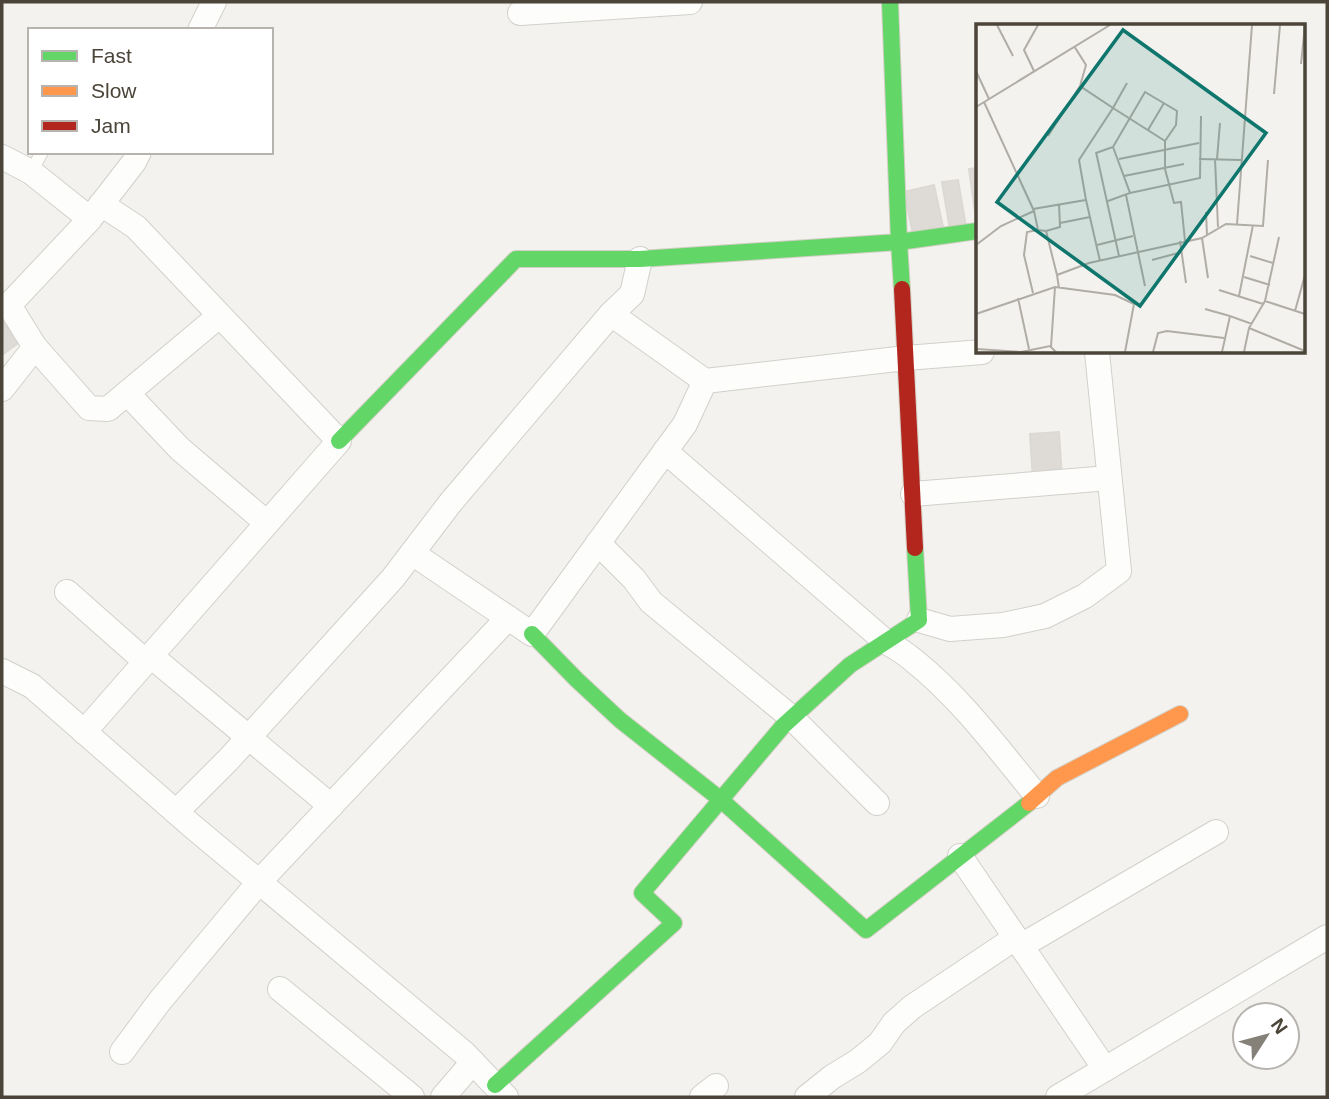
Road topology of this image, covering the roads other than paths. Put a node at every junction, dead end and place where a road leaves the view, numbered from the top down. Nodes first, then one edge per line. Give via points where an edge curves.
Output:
1 (214, 2) edge
2 (690, 2) edge
3 (890, 2) edge
4 (520, 13) dead end
5 (201, 28) edge
6 (138, 154) edge
7 (2, 157) edge
8 (37, 162) edge
9 (96, 211) junction
10 (976, 231) edge
11 (899, 242) junction
12 (640, 259) junction
13 (5, 300) edge
14 (611, 314) junction
15 (219, 316) junction
16 (35, 347) junction
17 (976, 352) edge
18 (1097, 354) edge
19 (906, 358) junction
20 (705, 381) junction
21 (2, 389) edge
22 (127, 393) junction
23 (339, 441) junction
24 (665, 451) junction
25 (1110, 478) junction
26 (913, 494) junction
27 (267, 523) junction
28 (598, 544) junction
29 (412, 553) junction
30 (67, 592) dead end
31 (508, 618) junction
32 (919, 620) junction
33 (532, 634) junction
34 (886, 642) junction
35 (148, 659) junction
36 (2, 671) edge
37 (1180, 714) dead end
38 (792, 718) junction
39 (85, 732) junction
40 (248, 738) junction
41 (1037, 796) junction
42 (720, 799) junction
43 (877, 803) dead end
44 (331, 806) junction
45 (176, 812) junction
46 (1216, 832) dead end
47 (960, 856) junction
48 (258, 882) junction
49 (1327, 937) edge
50 (1018, 942) junction
51 (281, 989) dead end
52 (122, 1052) dead end
53 (473, 1062) junction
54 (1105, 1069) junction
55 (501, 1091) edge
56 (412, 1097) edge
57 (443, 1097) edge
58 (807, 1097) edge
59 (1058, 1097) edge

1 - 5 street
2 - 4 street
3 - 11 street
6 - 9 street
7 - 8 street
8 - 9 street
9 - 13 street
9 - 15 street via 136,227
10 - 11 street
11 - 12 street
11 - 19 street
12 - 14 street via 632,294
12 - 23 street via 516,259
13 - 16 street
14 - 20 street
14 - 29 street
15 - 22 street
15 - 23 street
16 - 21 street
16 - 22 street via 89,408 108,409
17 - 19 street
18 - 25 street
19 - 20 street
19 - 26 street
20 - 24 street via 685,424
22 - 27 street via 180,449
23 - 27 street
24 - 28 street
24 - 34 street
25 - 26 street
25 - 32 street via 1119,570 1085,596 1045,617 1003,625 950,629
26 - 32 street
27 - 35 street
28 - 33 street
28 - 38 street via 651,602
29 - 31 street
29 - 40 street
30 - 35 street
31 - 33 street
31 - 44 street
32 - 34 street
33 - 42 street via 620,720
34 - 38 street via 850,665
34 - 41 street via 911,658 967,711
35 - 39 street
35 - 40 street
36 - 39 street via 32,686
37 - 41 street via 1057,778
38 - 42 street
38 - 43 street
39 - 45 street
40 - 44 street
40 - 45 street
41 - 47 street
42 - 47 street via 866,930
42 - 55 street via 642,893 674,923
44 - 48 street
45 - 48 street
46 - 50 street
47 - 50 street
48 - 52 street
48 - 53 street
49 - 54 street
50 - 54 street
50 - 58 street via 912,1007 880,1043
51 - 56 street
53 - 55 street
53 - 57 street
54 - 59 street

